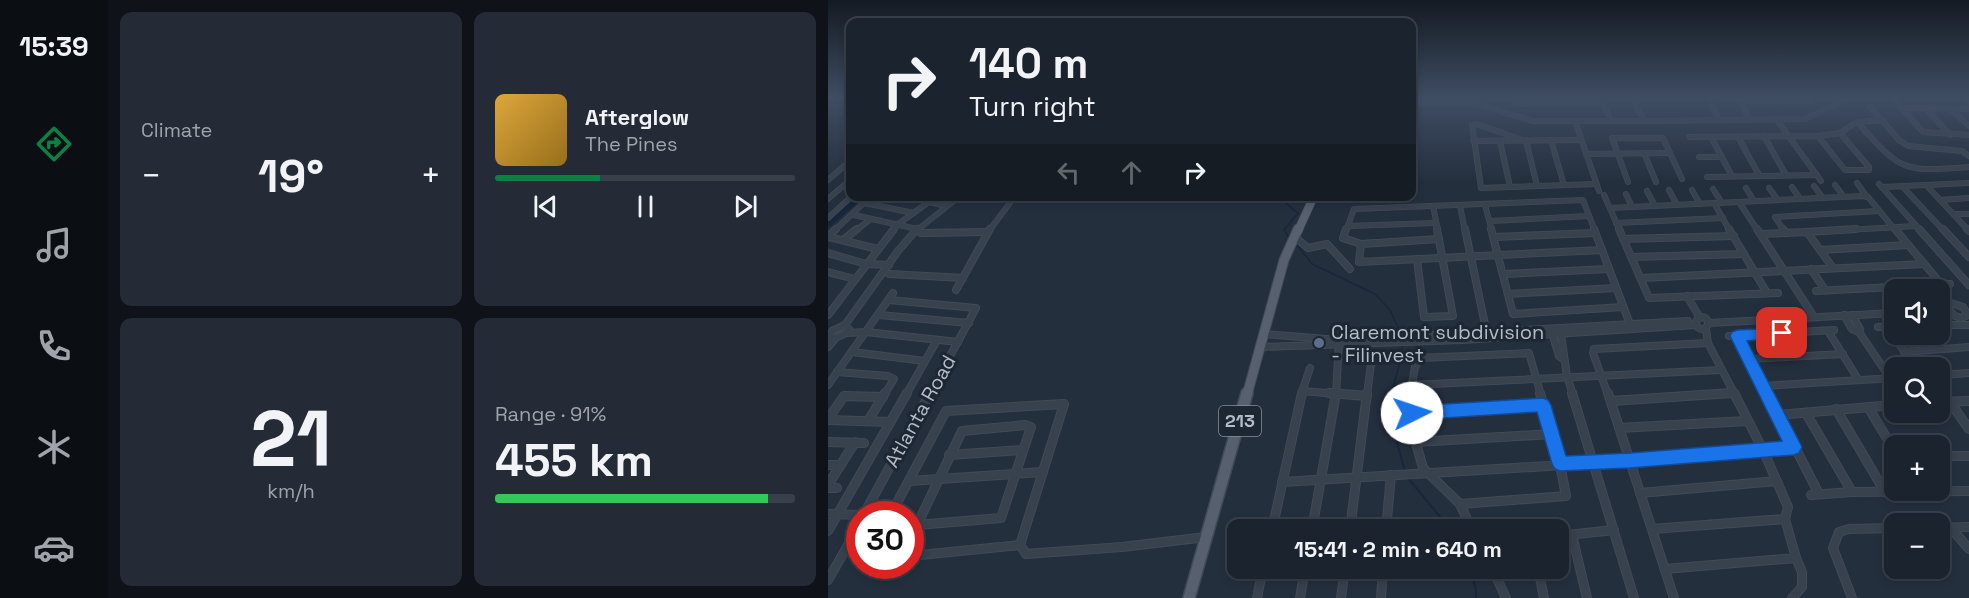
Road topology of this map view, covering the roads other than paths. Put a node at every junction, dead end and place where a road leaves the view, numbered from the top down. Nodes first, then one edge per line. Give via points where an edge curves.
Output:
1 (1472, 127) edge
2 (1485, 127) edge
3 (1577, 127) edge
4 (1782, 127) edge
5 (1849, 127) edge
6 (1862, 127) edge
7 (1889, 127) edge
8 (1918, 127) edge
9 (1943, 127) edge
10 (1840, 133) junction
11 (1950, 135) junction
12 (1969, 135) edge
13 (1764, 136) junction
14 (1818, 136) junction
15 (1689, 137) dead end
16 (1711, 137) junction
17 (1738, 137) junction
18 (1789, 137) junction
19 (1523, 140) junction
20 (1551, 140) junction
21 (1581, 140) junction
22 (1473, 141) junction
23 (1500, 141) junction
24 (1617, 153) junction
25 (1644, 153) junction
26 (1670, 153) junction
27 (1586, 154) junction
28 (1969, 156) edge
29 (1699, 157) dead end
30 (1722, 157) junction
31 (846, 164) edge
32 (1969, 166) edge
33 (1759, 175) junction
34 (1786, 175) junction
35 (1817, 175) junction
36 (1732, 176) junction
37 (1707, 177) dead end
38 (1682, 179) dead end
39 (828, 180) edge
40 (1821, 181) dead end
41 (1656, 182) dead end
42 (846, 183) edge
43 (1628, 183) dead end
44 (1857, 183) dead end
45 (1969, 183) edge
46 (1596, 184) junction
47 (1835, 184) dead end
48 (1564, 185) junction
49 (1926, 185) junction
50 (1537, 186) junction
51 (1814, 186) dead end
52 (1902, 186) junction
53 (1510, 187) junction
54 (1792, 187) dead end
55 (1746, 188) dead end
56 (1769, 188) dead end
57 (1713, 189) dead end
58 (1669, 190) dead end
59 (1692, 190) dead end
60 (1647, 191) dead end
61 (1626, 194) dead end
62 (1844, 197) junction
63 (1823, 198) junction
64 (1868, 198) junction
65 (1969, 198) edge
66 (828, 199) edge
67 (1800, 199) junction
68 (1778, 200) junction
69 (1940, 200) junction
70 (847, 201) edge
71 (925, 201) edge
72 (953, 201) edge
73 (1011, 201) edge
74 (1312, 201) edge
75 (1754, 201) junction
76 (929, 202) junction
77 (1739, 202) junction
78 (864, 203) joint
79 (1718, 203) junction
80 (1700, 204) junction
81 (1485, 205) junction
82 (1677, 205) junction
83 (946, 206) junction
84 (1460, 206) junction
85 (1655, 206) junction
86 (1433, 207) junction
87 (1632, 207) junction
88 (1610, 208) junction
89 (1880, 211) junction
90 (914, 213) junction
91 (1954, 214) junction
92 (1969, 214) edge
93 (854, 215) junction
94 (1589, 216) junction
95 (828, 218) edge
96 (1723, 218) junction
97 (871, 219) junction
98 (1490, 221) junction
99 (1616, 222) junction
100 (1436, 223) junction
101 (897, 225) junction
102 (1348, 226) junction
103 (1916, 226) junction
104 (1894, 229) junction
105 (1969, 230) edge
106 (919, 231) junction
107 (988, 232) junction
108 (1807, 232) junction
109 (1595, 233) junction
110 (1786, 233) junction
111 (1761, 234) junction
112 (1734, 236) junction
113 (1494, 237) junction
114 (1296, 238) junction
115 (1439, 239) junction
116 (1623, 239) junction
117 (843, 240) junction
118 (1361, 244) junction
119 (1908, 245) junction
120 (878, 249) junction
121 (1602, 250) junction
122 (1820, 250) junction
123 (828, 253) edge
124 (1744, 254) junction
125 (1498, 255) junction
126 (1470, 257) junction
127 (1631, 257) junction
128 (1969, 257) edge
129 (1442, 258) junction
130 (1417, 260) junction
131 (866, 264) junction
132 (1924, 264) junction
133 (889, 265) junction
134 (1833, 268) junction
135 (1609, 269) junction
136 (1811, 269) junction
137 (1350, 270) dead end
138 (1784, 270) junction
139 (828, 272) edge
140 (1755, 273) junction
141 (889, 274) dead end
142 (1503, 274) junction
143 (963, 278) junction
144 (1641, 278) junction
145 (855, 279) junction
146 (1937, 279) edge
147 (1969, 285) edge
148 (1884, 287) edge
149 (1616, 288) junction
150 (956, 290) dead end
151 (1825, 290) junction
152 (1816, 291) dead end
153 (1767, 293) junction
154 (1778, 293) dead end
155 (1508, 294) junction
156 (1687, 296) junction
157 (1950, 304) edge
158 (1623, 307) junction
159 (1967, 310) edge
160 (1950, 311) edge
161 (1884, 313) edge
162 (828, 315) edge
163 (879, 315) junction
164 (1844, 315) junction
165 (1852, 315) junction
166 (1814, 317) junction
167 (1696, 321) junction
168 (969, 323) junction
169 (1630, 324) junction
170 (1969, 324) edge
171 (1950, 325) edge
172 (1707, 326) junction
173 (1878, 327) dead end
174 (1884, 327) edge
175 (846, 329) junction
176 (830, 330) edge
177 (867, 332) junction
178 (1859, 332) junction
179 (1264, 334) junction
180 (1281, 335) junction
181 (1487, 335) junction
182 (1557, 336) junction
183 (835, 339) junction
184 (938, 340) junction
185 (958, 342) junction
186 (1340, 342) junction
187 (1708, 344) junction
188 (1900, 345) edge
189 (828, 347) edge
190 (1260, 347) junction
191 (1969, 347) edge
192 (1278, 348) junction
193 (852, 352) junction
194 (1904, 352) junction
195 (1843, 354) junction
196 (1908, 357) edge
197 (1749, 359) junction
198 (925, 361) junction
199 (1371, 364) dead end
200 (1884, 367) edge
201 (1310, 368) dead end
202 (1721, 370) junction
203 (837, 372) junction
204 (1969, 372) edge
205 (1950, 374) edge
206 (1602, 375) junction
207 (1567, 376) junction
208 (1536, 377) junction
209 (1858, 379) junction
210 (1884, 380) edge
211 (828, 385) edge
212 (1411, 385) junction
213 (1763, 386) junction
214 (1302, 391) junction
215 (1733, 393) junction
216 (1336, 394) junction
217 (1366, 396) junction
218 (883, 397) junction
219 (1969, 400) edge
220 (1611, 401) junction
221 (1950, 402) joint
222 (1543, 405) junction
223 (1884, 406) edge
224 (1868, 407) junction
225 (1836, 409) junction
226 (1412, 413) junction
227 (1806, 413) junction
228 (1777, 415) junction
229 (828, 419) edge
230 (868, 421) junction
231 (1747, 421) junction
232 (890, 422) junction
233 (1619, 428) junction
234 (1969, 429) edge
235 (1552, 434) junction
236 (1885, 435) edge
237 (828, 442) edge
238 (1415, 442) junction
239 (1794, 447) junction
240 (1023, 450) junction
241 (1763, 450) junction
242 (949, 455) junction
243 (1950, 456) edge
244 (1969, 456) edge
245 (1630, 461) junction
246 (1593, 462) junction
247 (1560, 464) junction
248 (828, 465) edge
249 (841, 465) junction
250 (1043, 472) junction
251 (1425, 473) junction
252 (1015, 475) junction
253 (1394, 475) junction
254 (1358, 478) junction
255 (1320, 479) junction
256 (937, 480) junction
257 (909, 481) junction
258 (1282, 482) junction
259 (1777, 482) junction
260 (828, 487) edge
261 (837, 488) dead end
262 (1884, 490) edge
263 (1950, 491) edge
264 (1969, 491) edge
265 (1852, 492) junction
266 (1884, 492) edge
267 (1640, 493) junction
268 (871, 501) edge
269 (898, 501) edge
270 (1460, 504) junction
271 (828, 514) edge
272 (838, 514) junction
273 (846, 514) edge
274 (1274, 519) edge
275 (1314, 519) edge
276 (1352, 519) edge
277 (1388, 519) edge
278 (1467, 519) edge
279 (1785, 519) junction
280 (1950, 527) joint
281 (1969, 527) edge
282 (1884, 528) edge
283 (1652, 529) junction
284 (828, 531) edge
285 (1614, 531) junction
286 (1569, 535) edge
287 (1572, 535) junction
288 (1208, 537) junction
289 (1020, 545) junction
290 (846, 548) edge
291 (1969, 549) edge
292 (924, 555) edge
293 (1796, 558) junction
294 (1665, 569) junction
295 (1261, 579) edge
296 (1303, 579) edge
297 (1344, 579) edge
298 (1382, 579) edge
299 (1496, 579) edge
300 (1540, 579) edge
301 (828, 580) edge
302 (1189, 598) edge
303 (1257, 598) edge
304 (1300, 598) edge
305 (1341, 598) edge
306 (1381, 598) edge
307 (1506, 598) edge
308 (1544, 598) edge
309 (1587, 598) edge
310 (1634, 598) edge
311 (1674, 598) edge
312 (1792, 598) edge
313 (1852, 598) edge

1 - 22 street
2 - 19 street
3 - 21 street
4 - 18 street
5 - 10 street
6 - 32 street via 1902,166
7 - 28 street via 1908,146 1962,151
8 - 11 street via 1923,132
9 - 11 street
10 - 14 street
10 - 14 street via 1869,170 1845,170
11 - 12 street
13 - 17 street
13 - 18 street
13 - 34 street
14 - 18 street
15 - 16 street
16 - 17 street
16 - 30 street
17 - 33 street
18 - 35 street
19 - 20 street
19 - 23 street
19 - 50 street
20 - 21 street
20 - 48 street
21 - 27 street
22 - 23 street
22 - 53 street via 1481,188
23 - 53 street
24 - 25 street
24 - 26 street via 1612,138 1660,137
24 - 27 street
24 - 43 street
25 - 26 street
25 - 41 street
26 - 38 street
27 - 46 street
29 - 30 street
30 - 36 street
31 - 39 street
33 - 34 street
33 - 36 street
34 - 35 street
35 - 40 street
36 - 37 street
42 - 66 street
44 - 64 street
45 - 49 street
46 - 48 street
46 - 88 street
47 - 62 street
48 - 50 street
49 - 52 street
49 - 69 street
50 - 53 street
51 - 63 street
52 - 103 street via 1880,185
52 - 128 street
54 - 67 street
55 - 75 street
56 - 68 street
57 - 79 street
58 - 82 street
59 - 80 street
60 - 85 street
61 - 87 street
62 - 63 street
62 - 64 street
63 - 67 street
64 - 89 street
65 - 69 street
67 - 68 street
68 - 75 street
69 - 91 street
70 - 95 street
71 - 76 street
72 - 83 street
73 - 107 street
74 - 114 main road, 213
75 - 77 street
76 - 83 street
76 - 90 street
77 - 79 street
77 - 111 street
78 - 90 street
78 - 93 street
79 - 80 street
79 - 96 street
80 - 82 street
81 - 84 street
81 - 94 street via 1583,200
81 - 98 street
82 - 85 street
83 - 106 street
84 - 86 street
84 - 126 street
85 - 87 street
86 - 100 street
86 - 102 street via 1354,210
87 - 88 street
88 - 99 street
89 - 104 street
89 - 110 street via 1773,215
90 - 101 street
91 - 92 street
91 - 105 street
93 - 97 street
93 - 117 street via 828,237
94 - 98 street
94 - 109 street
96 - 99 street
96 - 112 street
97 - 101 street
97 - 117 street
98 - 113 street
99 - 116 street
100 - 102 street
100 - 115 street
101 - 106 street
101 - 120 street
102 - 118 street via 1343,238
103 - 104 street
103 - 147 street
104 - 108 street
104 - 119 street
106 - 107 street
106 - 133 street
107 - 143 street
108 - 110 street
108 - 122 street
109 - 113 street
109 - 121 street
110 - 111 street
111 - 138 street
112 - 116 street
112 - 124 street
113 - 125 street
114 - 137 street via 1308,248 1327,244
114 - 179 main road, 213 via 1284,260
115 - 118 street
115 - 129 street
116 - 127 street
117 - 120 street
118 - 130 street via 1359,262
119 - 122 street
119 - 132 street
120 - 131 street
121 - 125 street
121 - 135 street
122 - 134 street
123 - 131 street
124 - 127 street
124 - 140 street
125 - 126 street
125 - 142 street
126 - 129 street
126 - 181 street
127 - 144 street
129 - 130 street
129 - 130 street via 1453,316 1424,317
131 - 133 street
131 - 145 street
132 - 134 street
132 - 146 street
133 - 175 street
134 - 136 street
135 - 142 street
135 - 149 street
136 - 138 street
136 - 151 street
138 - 140 street
138 - 166 street
139 - 145 street
140 - 144 street
140 - 153 street
141 - 143 street
142 - 155 street
143 - 150 street
144 - 156 street via 1649,298
145 - 162 street
148 - 151 street
149 - 155 street
149 - 158 street
151 - 152 street
153 - 154 street
153 - 156 street
155 - 158 street via 1513,314
156 - 167 street
157 - 159 street
158 - 169 street
159 - 160 street via 1966,317 1961,318
161 - 165 street
163 - 168 street
163 - 168 street, Atlanta Road via 891,296 976,308
163 - 177 street
164 - 165 street
164 - 166 street
164 - 178 street via 1852,329
165 - 178 street
166 - 172 street
167 - 169 street
167 - 172 street
167 - 182 street
168 - 185 street, Atlanta Road
169 - 181 street
170 - 171 street
172 - 187 street
173 - 174 street
175 - 176 street
175 - 177 street
175 - 183 street
176 - 183 street via 829,335
177 - 184 street
177 - 193 street
178 - 200 street
179 - 180 street
179 - 190 main road, 213
180 - 186 street
180 - 192 street
181 - 182 street
181 - 186 street
182 - 207 street
183 - 189 street
184 - 185 street
184 - 198 street
185 - 268 street, Atlanta Road
186 - 192 street
186 - 216 street
187 - 202 street
187 - 206 street via 1594,349
188 - 194 street
190 - 192 street
190 - 288 main road, 213
191 - 194 street
193 - 198 street
193 - 203 street
194 - 196 street
195 - 197 street
195 - 197 street via 1831,331 1733,336
195 - 209 street
197 - 213 street
198 - 232 street
199 - 217 street
201 - 214 street
202 - 206 street
202 - 215 street
203 - 211 street
203 - 218 street via 891,377 894,379
204 - 205 street
206 - 207 street
206 - 220 street
207 - 208 street
207 - 246 street
208 - 212 street
208 - 212 street via 1527,352 1432,358 1418,360
208 - 222 street
209 - 210 street
209 - 213 street
212 - 226 street
213 - 228 street
214 - 216 street
214 - 258 street
215 - 220 street
215 - 231 street
216 - 217 street
216 - 255 street
217 - 254 street
218 - 229 street via 844,396
218 - 230 street
219 - 221 street
220 - 233 street
221 - 234 street
222 - 226 street
222 - 235 street
223 - 224 street
224 - 225 street
224 - 236 street
225 - 227 street
225 - 262 street
226 - 238 street
227 - 228 street
227 - 265 street
228 - 239 street
229 - 230 street
230 - 232 street
231 - 233 street
231 - 241 street
232 - 272 street
233 - 245 street
235 - 238 street
235 - 247 street
237 - 249 street via 859,443
238 - 251 street
239 - 241 street
239 - 265 street via 1815,495
240 - 242 street
240 - 242 street via 1029,426 964,430
240 - 252 street
241 - 245 street
241 - 259 street
242 - 256 street
243 - 244 street
245 - 246 street
245 - 267 street
246 - 247 street
246 - 285 street
247 - 251 street
247 - 270 street via 1564,497
248 - 249 street
249 - 260 street
250 - 252 street
250 - 257 street via 1064,404 947,410
250 - 289 street
251 - 253 street
251 - 270 street
252 - 256 street
252 - 256 street via 999,520 918,526
253 - 254 street
253 - 277 street
254 - 255 street
254 - 276 street
255 - 258 street
255 - 275 street
256 - 257 street
257 - 269 street
258 - 274 street
259 - 267 street
259 - 279 street via 1788,507
260 - 261 street
263 - 264 street
265 - 266 street
267 - 283 street
270 - 278 street
271 - 272 street
272 - 273 street
272 - 284 street
279 - 283 street
279 - 293 street
280 - 281 street
280 - 291 street
282 - 313 street via 1839,532 1833,548
283 - 294 street
285 - 287 street
285 - 310 street
286 - 287 street
287 - 309 street
288 - 289 street via 1026,554
288 - 302 main road, 213
289 - 292 street
290 - 301 street
293 - 294 street
293 - 312 street via 1802,572 1802,587
294 - 311 street
295 - 303 street
296 - 304 street
297 - 305 street
298 - 306 street
299 - 307 street
300 - 308 street

